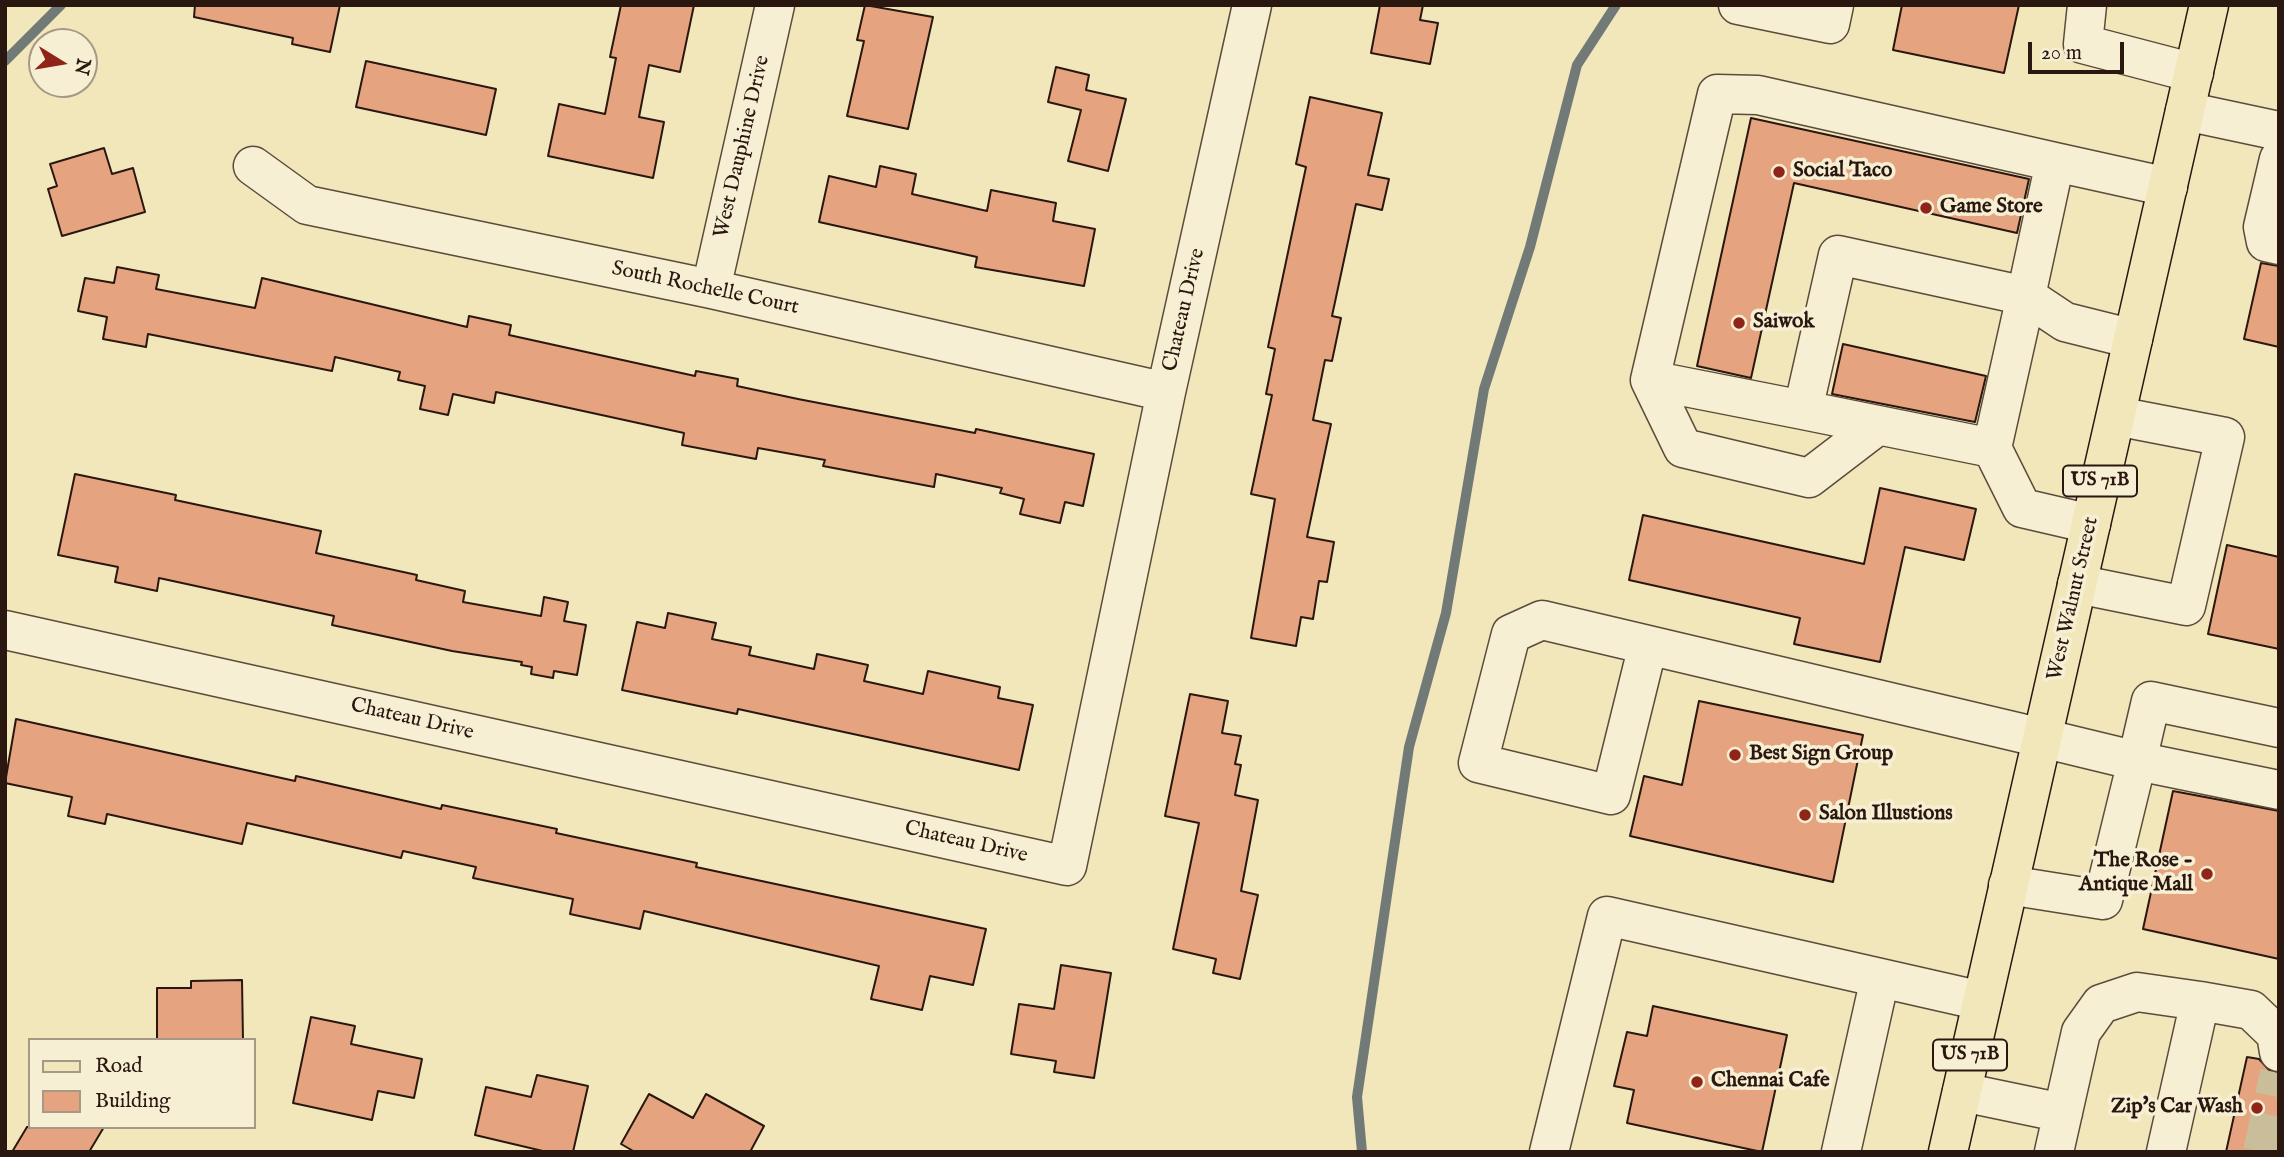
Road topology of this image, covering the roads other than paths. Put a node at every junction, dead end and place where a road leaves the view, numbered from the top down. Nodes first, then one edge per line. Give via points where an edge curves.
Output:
1 (775, 5) edge
2 (1252, 5) edge
3 (1738, 5) edge
4 (1834, 5) edge
5 (2087, 5) edge
6 (2209, 5) edge
7 (2194, 73) junction
8 (2185, 111) junction
9 (2279, 131) edge
10 (2279, 159) edge
11 (2055, 162) junction
12 (253, 166) dead end
13 (2168, 187) junction
14 (2279, 245) edge
15 (711, 289) junction
16 (2026, 296) junction
17 (2133, 339) junction
18 (1650, 380) junction
19 (1166, 391) junction
20 (1803, 410) junction
21 (2116, 416) junction
22 (1877, 426) junction
23 (1992, 449) junction
24 (2091, 524) junction
25 (2077, 584) junction
26 (5, 630) edge
27 (1648, 645) junction
28 (2279, 728) edge
29 (2042, 738) junction
30 (2137, 761) junction
31 (2279, 790) edge
32 (2008, 885) junction
33 (1880, 978) junction
34 (1982, 1001) junction
35 (2200, 1001) junction
36 (2279, 1052) edge
37 (1962, 1092) junction
38 (2063, 1112) junction
39 (1549, 1152) edge
40 (1842, 1152) edge
41 (1948, 1152) edge
42 (2054, 1152) edge
43 (2166, 1152) edge

1 - 15 street, West Dauphine Drive
2 - 19 street, Chateau Drive
3 - 4 street via 1830,24
5 - 7 street via 2083,44
6 - 7 main road, West Walnut Street / US 71B
7 - 8 main road, West Walnut Street / US 71B
8 - 9 street
8 - 13 main road, West Walnut Street / US 71B
10 - 14 street via 2263,228 2266,242
11 - 13 street
11 - 16 street
11 - 18 street via 1758,95 1717,94
12 - 15 street, South Rochelle Court via 307,205
13 - 17 main road, West Walnut Street / US 71B
15 - 19 street, South Rochelle Court
16 - 17 street via 2065,322
16 - 20 street via 1838,255
16 - 23 street
17 - 21 main road, West Walnut Street / US 71B
18 - 20 street
18 - 22 street via 1683,448 1809,478
19 - 26 street, Chateau Drive via 1068,866
20 - 22 street
21 - 24 main road, West Walnut Street / US 71B
21 - 25 street via 2225,437 2186,606
22 - 23 street
23 - 24 street via 2022,508
24 - 25 main road, West Walnut Street / US 71B
25 - 29 main road, West Walnut Street / US 71B
27 - 27 street via 1542,620 1511,634 1478,763 1611,795
27 - 29 street
28 - 30 street via 2151,701
29 - 30 street
29 - 32 main road, West Walnut Street / US 71B
30 - 31 street
30 - 32 street via 2103,900
32 - 34 main road, West Walnut Street / US 71B
33 - 34 street
33 - 39 street via 1607,916
33 - 40 street
34 - 37 main road, West Walnut Street / US 71B
35 - 36 street via 2251,1010 2276,1034
35 - 38 street via 2137,992 2101,1004 2081,1032
35 - 43 street
37 - 38 street
37 - 41 main road, West Walnut Street / US 71B
38 - 42 street

